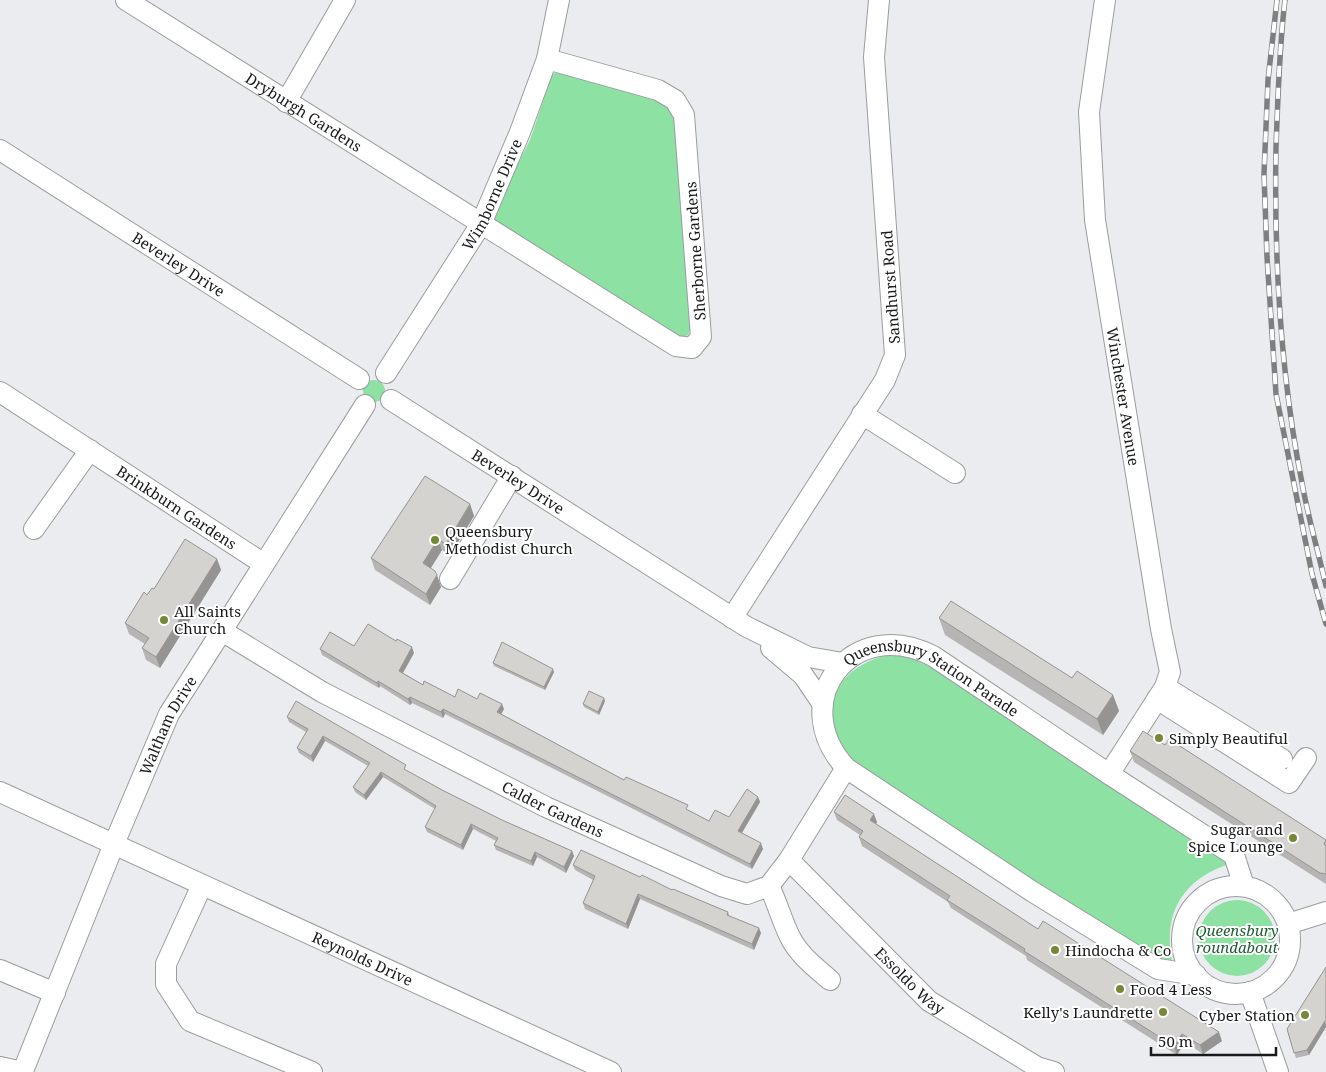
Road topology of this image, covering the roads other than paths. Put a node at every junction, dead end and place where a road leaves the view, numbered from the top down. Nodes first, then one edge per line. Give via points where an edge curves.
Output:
1 (126, 0) edge
2 (345, 0) edge
3 (559, 0) edge
4 (879, 0) edge
5 (1105, 0) edge
6 (547, 59) junction
7 (286, 102) junction
8 (0, 150) edge
9 (481, 224) junction
10 (386, 373) junction
11 (359, 379) junction
12 (0, 392) edge
13 (391, 400) junction
14 (366, 405) junction
15 (862, 414) junction
16 (90, 450) junction
17 (955, 473) dead end
18 (512, 476) junction
19 (34, 529) dead end
20 (264, 564) junction
21 (450, 579) dead end
22 (739, 622) junction
23 (222, 632) junction
24 (843, 663) junction
25 (1161, 693) junction
26 (822, 703) junction
27 (1306, 758) dead end
28 (1282, 759) dead end
29 (846, 768) junction
30 (1109, 774) junction
31 (0, 792) edge
32 (114, 844) junction
33 (789, 860) junction
34 (202, 885) junction
35 (769, 886) junction
36 (1244, 886) junction
37 (1326, 912) edge
38 (1288, 924) junction
39 (0, 970) edge
40 (1196, 975) junction
41 (830, 980) dead end
42 (1250, 992) junction
43 (55, 993) junction
44 (0, 1067) edge
45 (23, 1072) edge
46 (312, 1072) edge
47 (611, 1072) edge
48 (1054, 1072) edge
49 (1278, 1072) edge

1 - 7 street, Dryburgh Gardens
2 - 7 street
3 - 6 street, Wimborne Drive
4 - 15 street, Sandhurst Road via 874,57 895,355 885,380
5 - 25 street, Winchester Avenue via 1089,112 1095,220 1170,672
6 - 9 street, Wimborne Drive
6 - 9 street, Sherborne Gardens via 658,90 676,100 684,115 701,337 692,348 676,346
7 - 9 street, Dryburgh Gardens
8 - 11 street, Beverley Drive
9 - 10 street, Wimborne Drive
10 - 11 street via 371,371
10 - 13 street via 394,385
11 - 14 street via 357,394
12 - 16 street, Brinkburn Gardens
13 - 14 street via 380,408
13 - 18 street, Beverley Drive
14 - 20 street, Waltham Drive
15 - 17 street
15 - 22 street, Sandhurst Road
16 - 19 street
16 - 20 street, Brinkburn Gardens
18 - 21 street
18 - 22 street, Beverley Drive
20 - 23 street, Waltham Drive
22 - 24 street, Beverley Drive via 808,657
22 - 26 street, Beverley Drive via 803,675
23 - 32 street, Waltham Drive via 169,714
23 - 35 street, Calder Gardens via 322,692 546,807 721,886 748,894
24 - 26 street, Queensbury Station Parade via 831,680
24 - 30 street, Queensbury Station Parade via 877,645 916,647
25 - 27 street via 1289,782
25 - 28 street
25 - 30 street, Winchester Avenue
26 - 29 street, Queensbury Station Parade via 822,726 827,742 834,756
29 - 33 street
29 - 40 street, Queensbury Station Parade via 1033,892 1158,969
30 - 36 street, Queensbury Station Parade via 1234,855
31 - 32 street, Reynolds Drive
32 - 34 street, Reynolds Drive
32 - 43 street, Waltham Drive
33 - 35 street
33 - 48 street, Essoldo Way via 929,1001 1037,1067
34 - 46 street via 166,964 166,984 190,1021
34 - 47 street, Reynolds Drive
35 - 41 street via 790,937 802,956
36 - 38 street via 1272,898
36 - 40 street via 1225,886 1208,893 1194,906 1185,922 1182,941 1186,959
37 - 38 street
38 - 42 street via 1291,941 1288,958 1279,974
39 - 43 street
40 - 42 street via 1220,991
42 - 49 street
43 - 45 street, Waltham Drive
44 - 45 street

